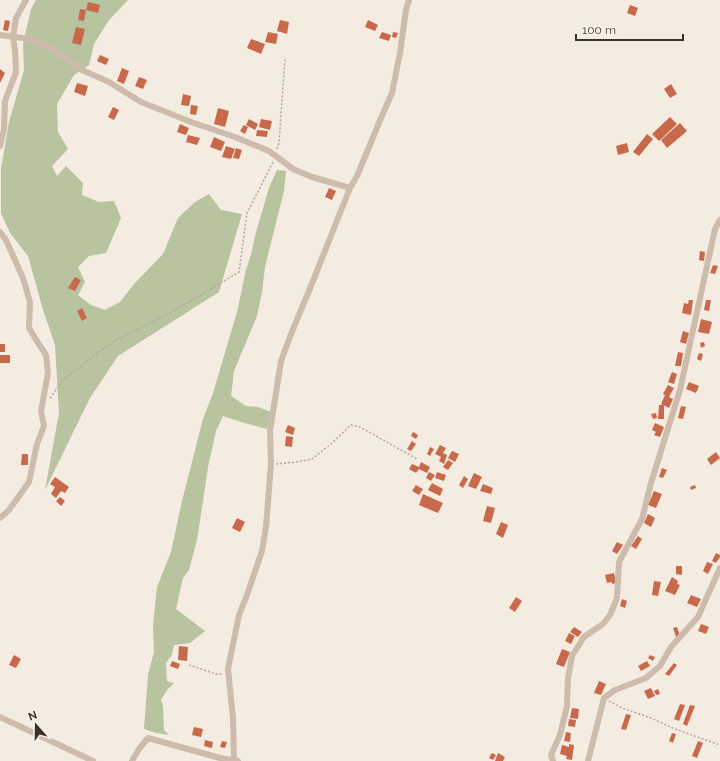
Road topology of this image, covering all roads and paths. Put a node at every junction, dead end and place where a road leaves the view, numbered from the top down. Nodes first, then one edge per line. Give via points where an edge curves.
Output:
1 (26, 0) edge
2 (409, 0) edge
3 (0, 35) edge
4 (13, 37) junction
5 (285, 58) dead end
6 (0, 146) edge
7 (276, 156) junction
8 (350, 188) junction
9 (720, 220) edge
10 (0, 232) edge
11 (50, 398) dead end
12 (417, 459) dead end
13 (271, 464) junction
14 (0, 518) edge
15 (720, 568) edge
16 (189, 665) dead end
17 (229, 675) junction
18 (604, 698) junction
19 (0, 717) edge
20 (720, 744) edge
21 (236, 760) edge
22 (93, 761) edge
23 (132, 761) edge
24 (553, 761) edge
25 (588, 761) edge

1 - 4 street via 16,18
2 - 8 street via 392,93
3 - 4 street
4 - 6 street via 16,72 5,101 4,130
4 - 7 street via 30,39 51,48 82,70 109,82 141,102 235,137
5 - 7 path
7 - 8 street via 293,169
7 - 11 path via 247,213 239,272 170,313 111,343 64,379
8 - 13 street via 281,361 270,430
9 - 24 street via 715,229 680,390 642,520 619,562 617,598 610,615 603,624 584,637 572,656 567,706 560,735 551,755
10 - 14 street via 23,278 30,302 29,328 46,355 48,373 41,411 44,426 37,444 29,482
12 - 13 path via 360,427 351,425 312,459
13 - 17 street via 262,551 239,615
15 - 18 street via 698,617 671,647 660,666 646,678 614,690
16 - 17 path via 216,674
17 - 21 street
18 - 20 path via 622,708
18 - 25 street
19 - 22 street
21 - 23 street via 148,738

